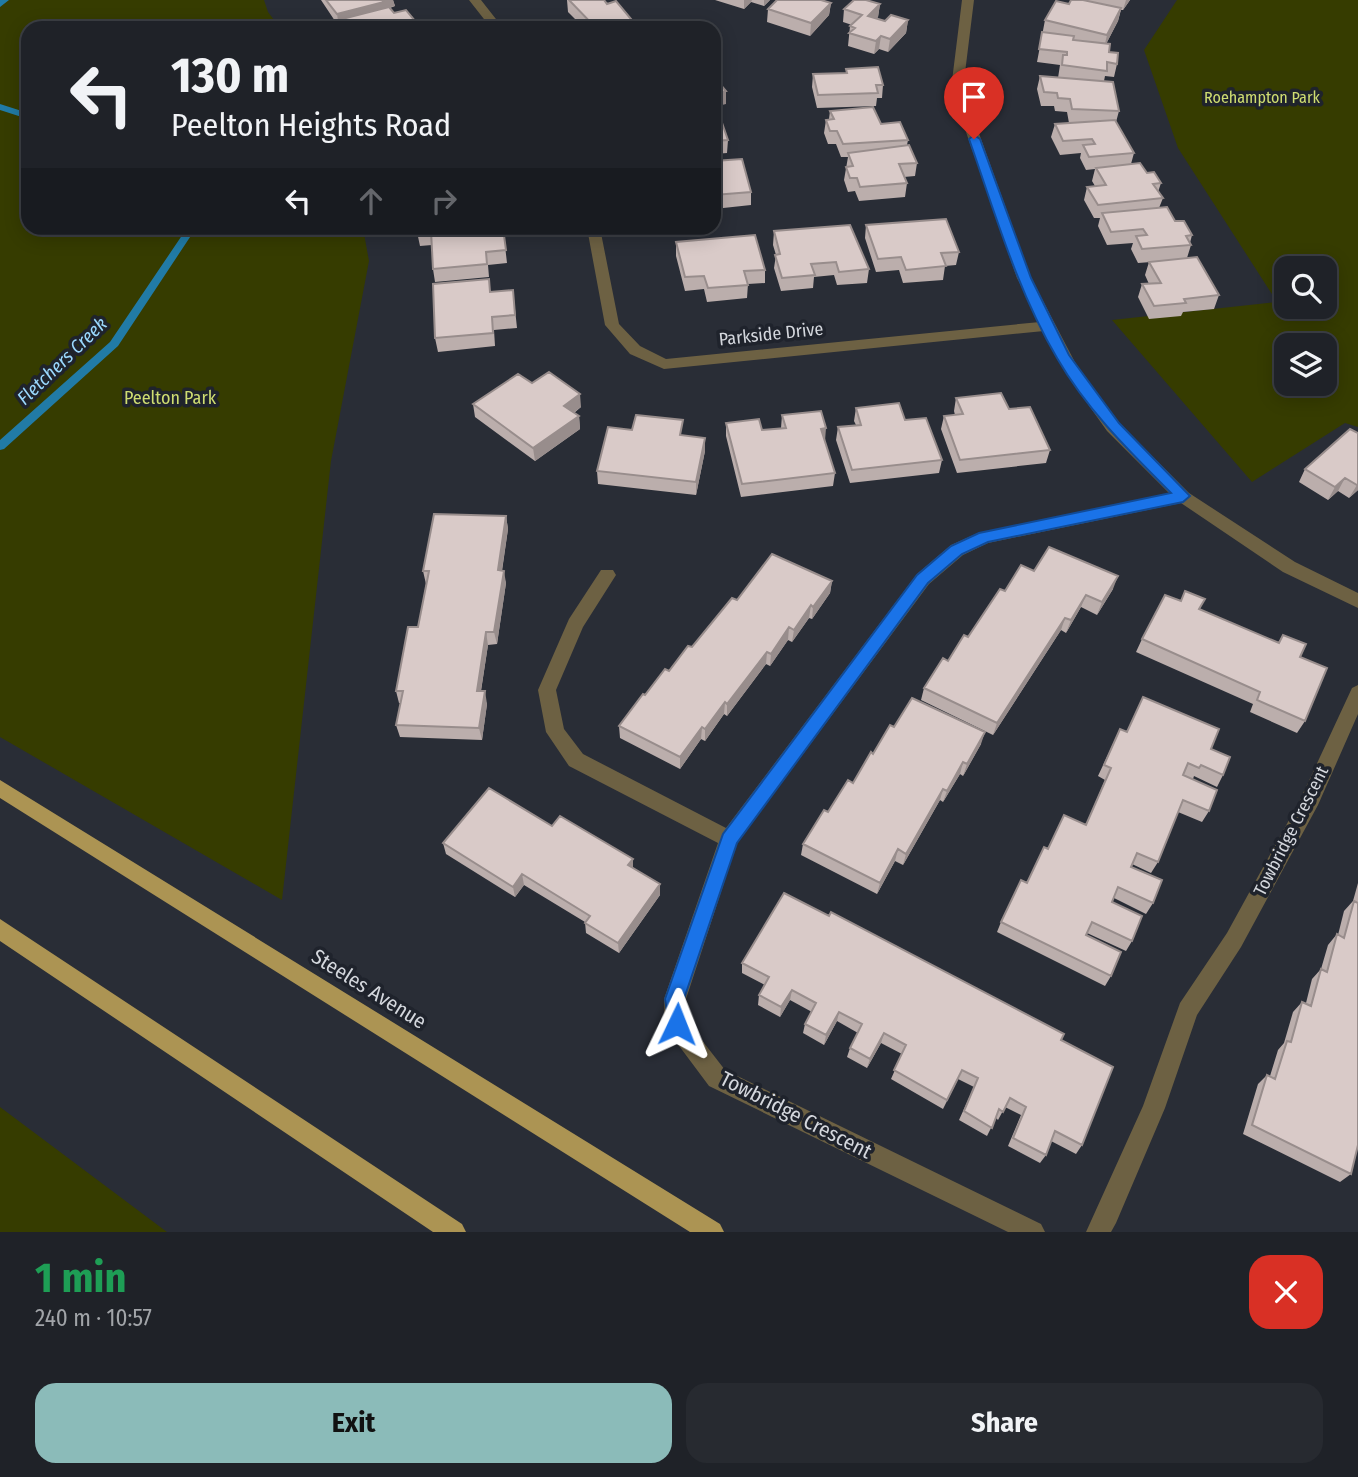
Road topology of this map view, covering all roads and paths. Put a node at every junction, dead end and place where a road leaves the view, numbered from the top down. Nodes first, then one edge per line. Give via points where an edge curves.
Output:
1 (475, 0) edge
2 (968, 0) edge
3 (492, 21) edge
4 (594, 235) edge
5 (1047, 326) junction
6 (1183, 496) junction
7 (607, 575) dead end
8 (1358, 601) edge
9 (1358, 693) edge
10 (0, 788) edge
11 (729, 839) junction
12 (0, 929) edge
13 (454, 1232) edge
14 (712, 1232) edge
15 (1033, 1232) edge
16 (1098, 1232) edge

1 - 3 street
2 - 5 street via 957,89 1024,278
4 - 5 street, Parkside Drive via 612,325 635,350 664,365
5 - 6 street via 1073,372 1114,427
6 - 8 street via 1290,567
6 - 11 street, Towbridge Crescent via 984,537 957,550 923,579
7 - 11 street via 575,624 547,690 555,733 576,760
9 - 16 street, Towbridge Crescent via 1308,805 1234,940 1188,1010 1154,1108
10 - 14 main road, Steeles Avenue
11 - 15 street, Towbridge Crescent via 675,999 677,1024 717,1077
12 - 13 main road

